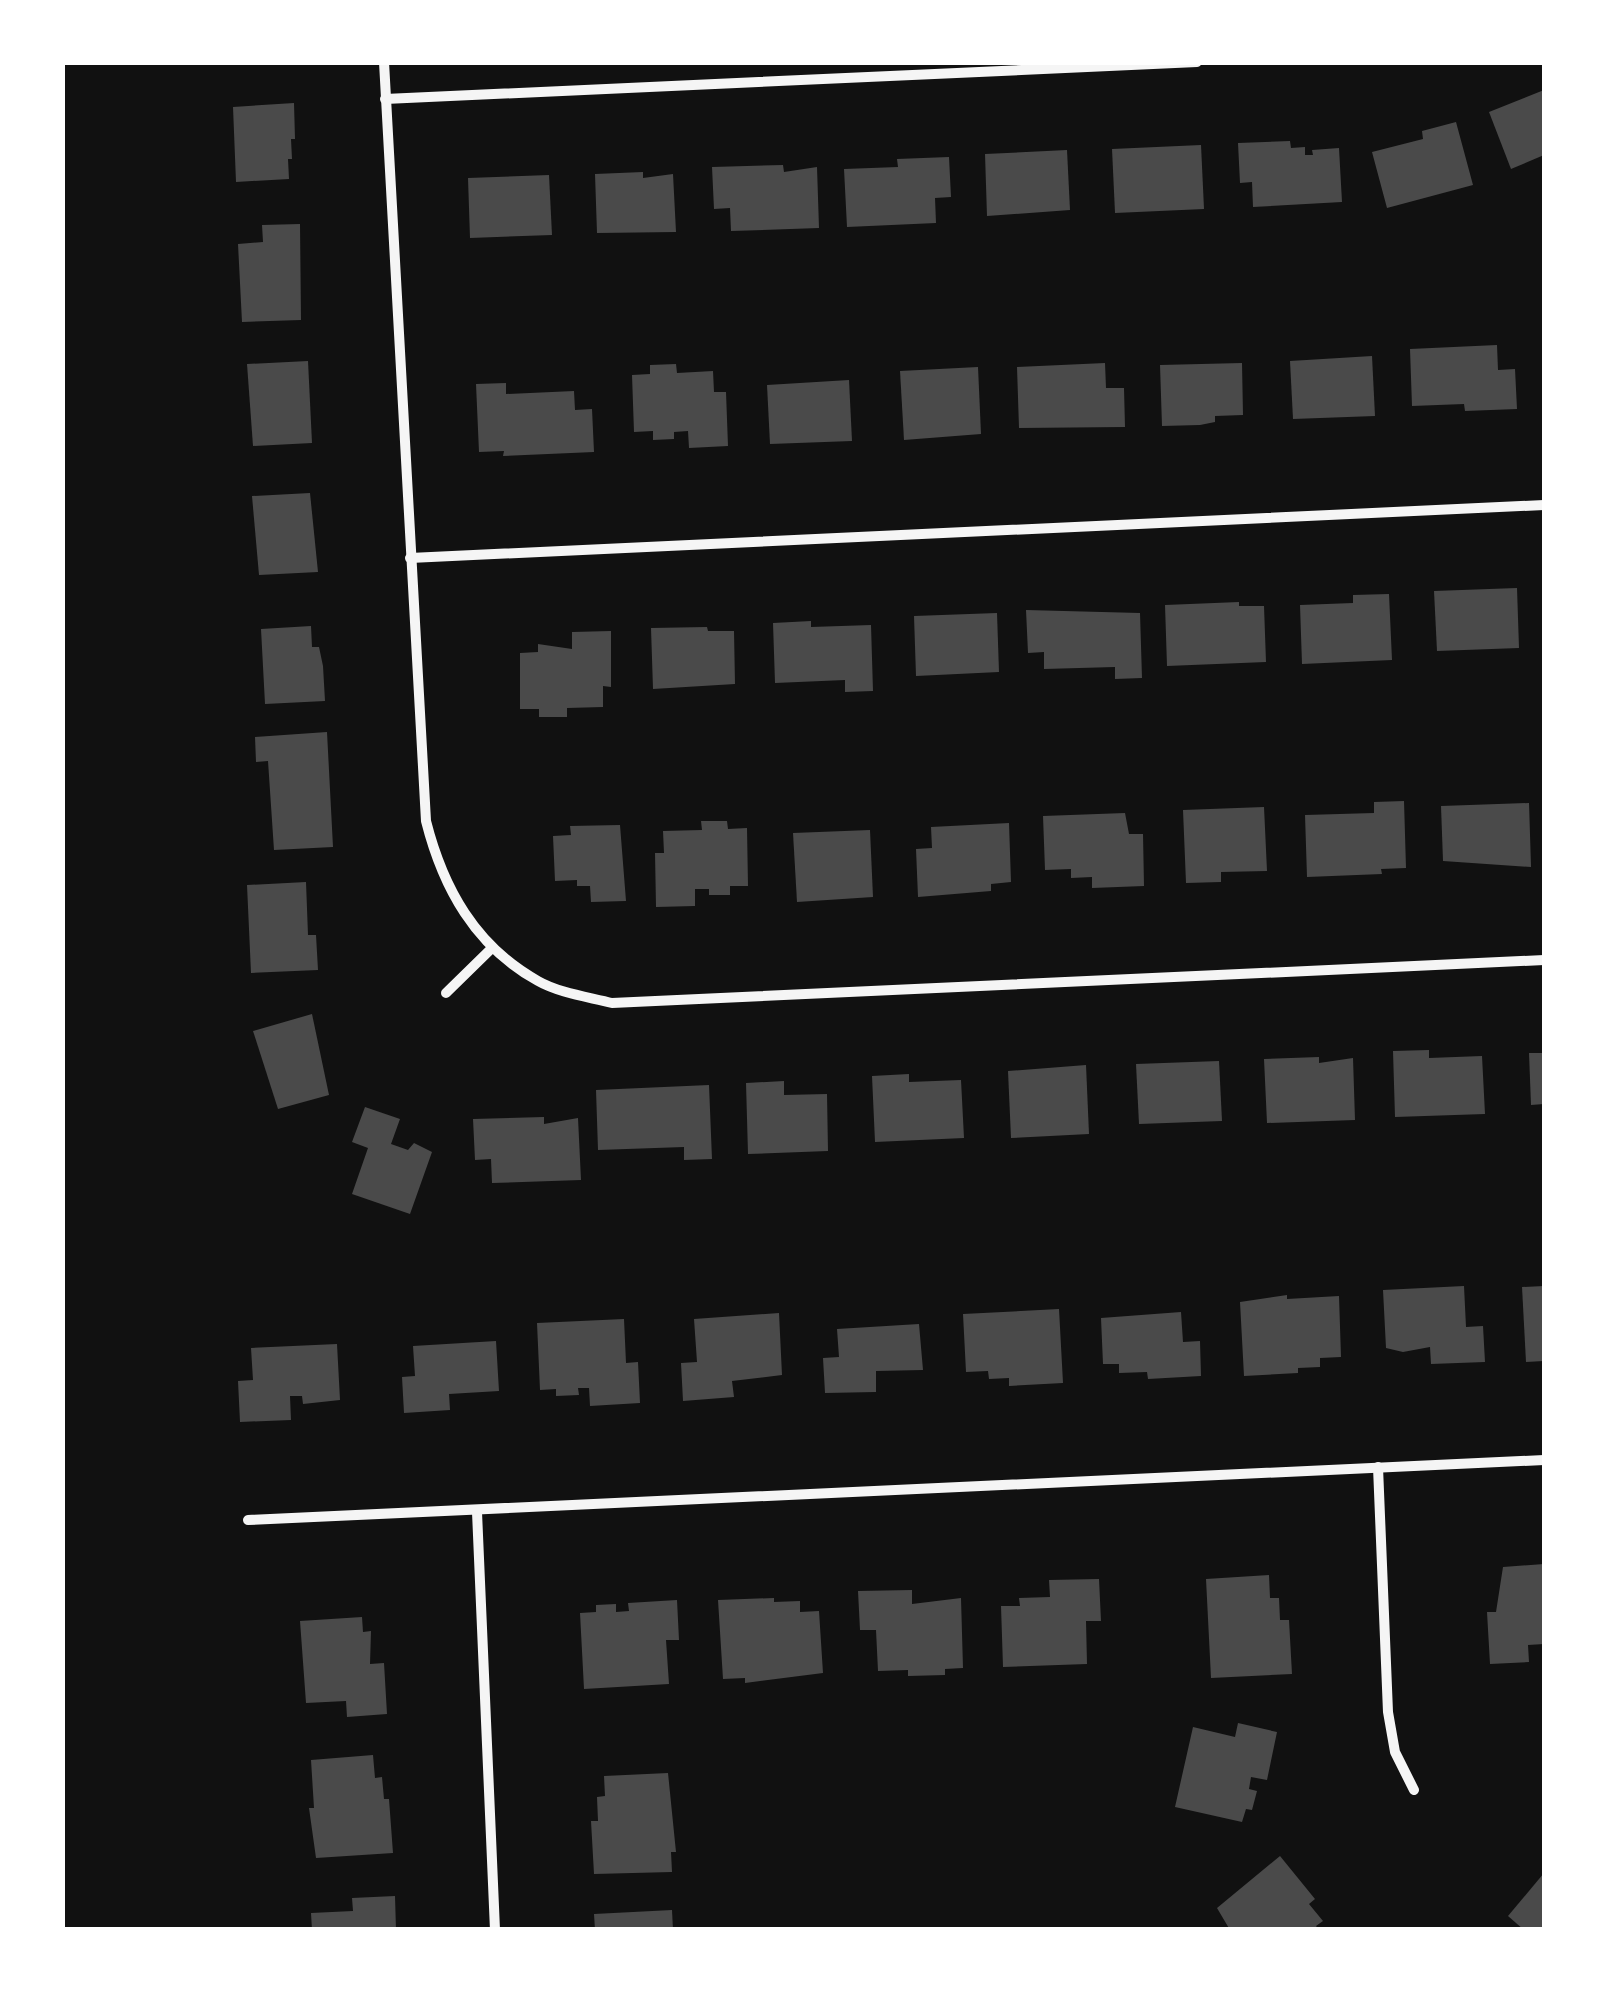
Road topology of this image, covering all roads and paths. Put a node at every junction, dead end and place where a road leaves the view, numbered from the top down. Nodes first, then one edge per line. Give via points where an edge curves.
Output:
1 (384, 62) edge
2 (1197, 62) edge
3 (386, 98) junction
4 (1544, 505) edge
5 (410, 558) junction
6 (492, 948) junction
7 (1544, 960) edge
8 (446, 993) dead end
9 (1544, 1460) edge
10 (1378, 1468) junction
11 (477, 1512) junction
12 (248, 1520) dead end
13 (1414, 1790) dead end
14 (495, 1930) edge

1 - 3 street
2 - 3 street
3 - 5 street
4 - 5 street
5 - 6 street via 426,821 438,870
6 - 7 street via 540,983 612,1003
6 - 8 street
9 - 10 street
10 - 11 street
10 - 13 street via 1388,1712 1395,1752
11 - 12 street
11 - 14 street

